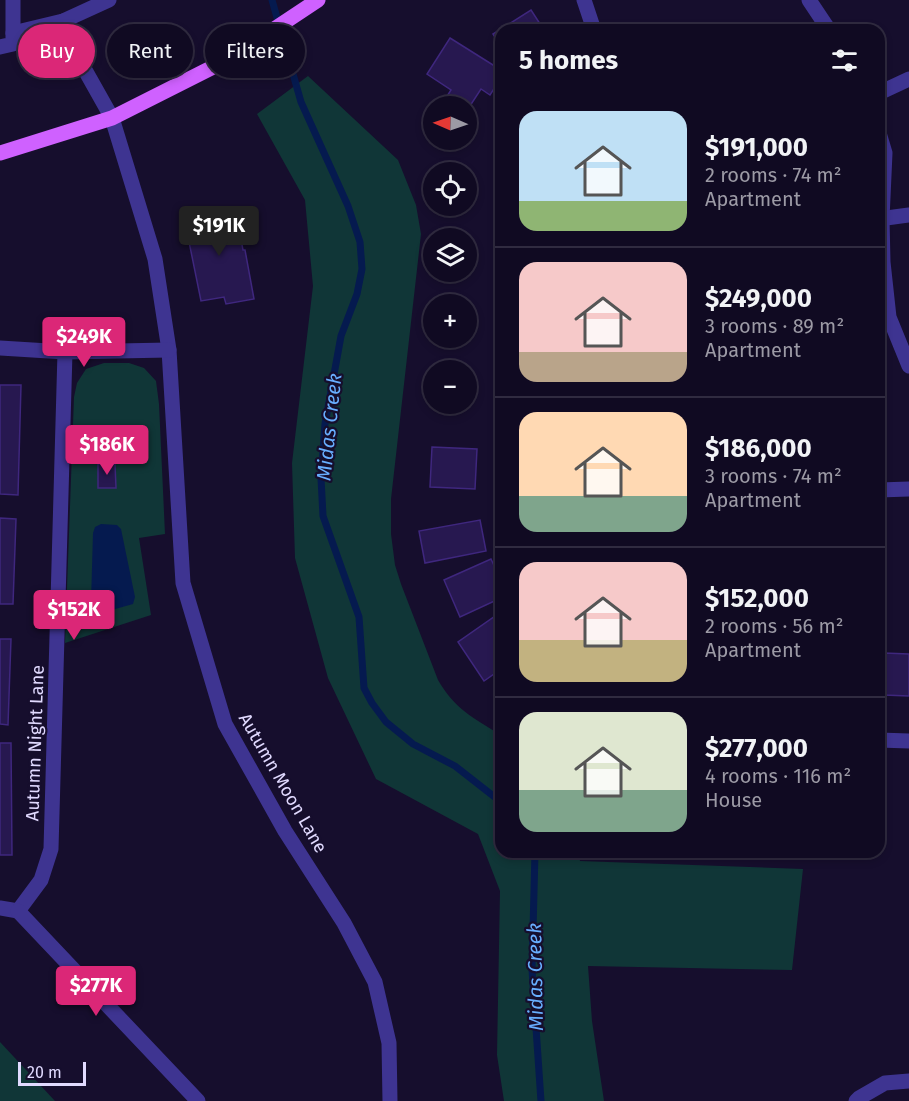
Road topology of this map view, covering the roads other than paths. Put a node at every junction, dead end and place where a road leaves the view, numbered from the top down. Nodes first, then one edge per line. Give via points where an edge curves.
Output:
1 (14, 0) edge
2 (109, 0) edge
3 (318, 0) edge
4 (584, 0) edge
5 (809, 0) edge
6 (63, 21) junction
7 (592, 24) edge
8 (825, 24) edge
9 (13, 33) junction
10 (0, 47) edge
11 (909, 79) edge
12 (885, 90) edge
13 (112, 118) junction
14 (0, 153) edge
15 (909, 215) edge
16 (885, 218) edge
17 (885, 280) edge
18 (0, 348) edge
19 (169, 350) junction
20 (65, 352) junction
21 (909, 366) edge
22 (909, 489) edge
23 (885, 490) edge
24 (885, 740) edge
25 (909, 741) edge
26 (0, 908) edge
27 (18, 911) junction
28 (909, 1081) edge
29 (198, 1101) edge
30 (390, 1101) edge
31 (856, 1101) edge

1 - 9 street
2 - 6 street
3 - 13 main road via 229,59
4 - 7 street
5 - 8 street
6 - 9 street
6 - 13 street, Autumn Moon Lane
9 - 10 street via 13,44
11 - 12 street
13 - 14 main road
13 - 19 street, Autumn Moon Lane via 154,259
15 - 16 street
17 - 21 street via 889,317
18 - 20 street
19 - 20 street
19 - 30 street, Autumn Moon Lane via 186,594 225,724 375,982 389,1043
20 - 27 street, Autumn Night Lane via 51,849 41,880
22 - 23 street
24 - 25 street
26 - 27 street
27 - 29 street
28 - 31 street via 885,1083

